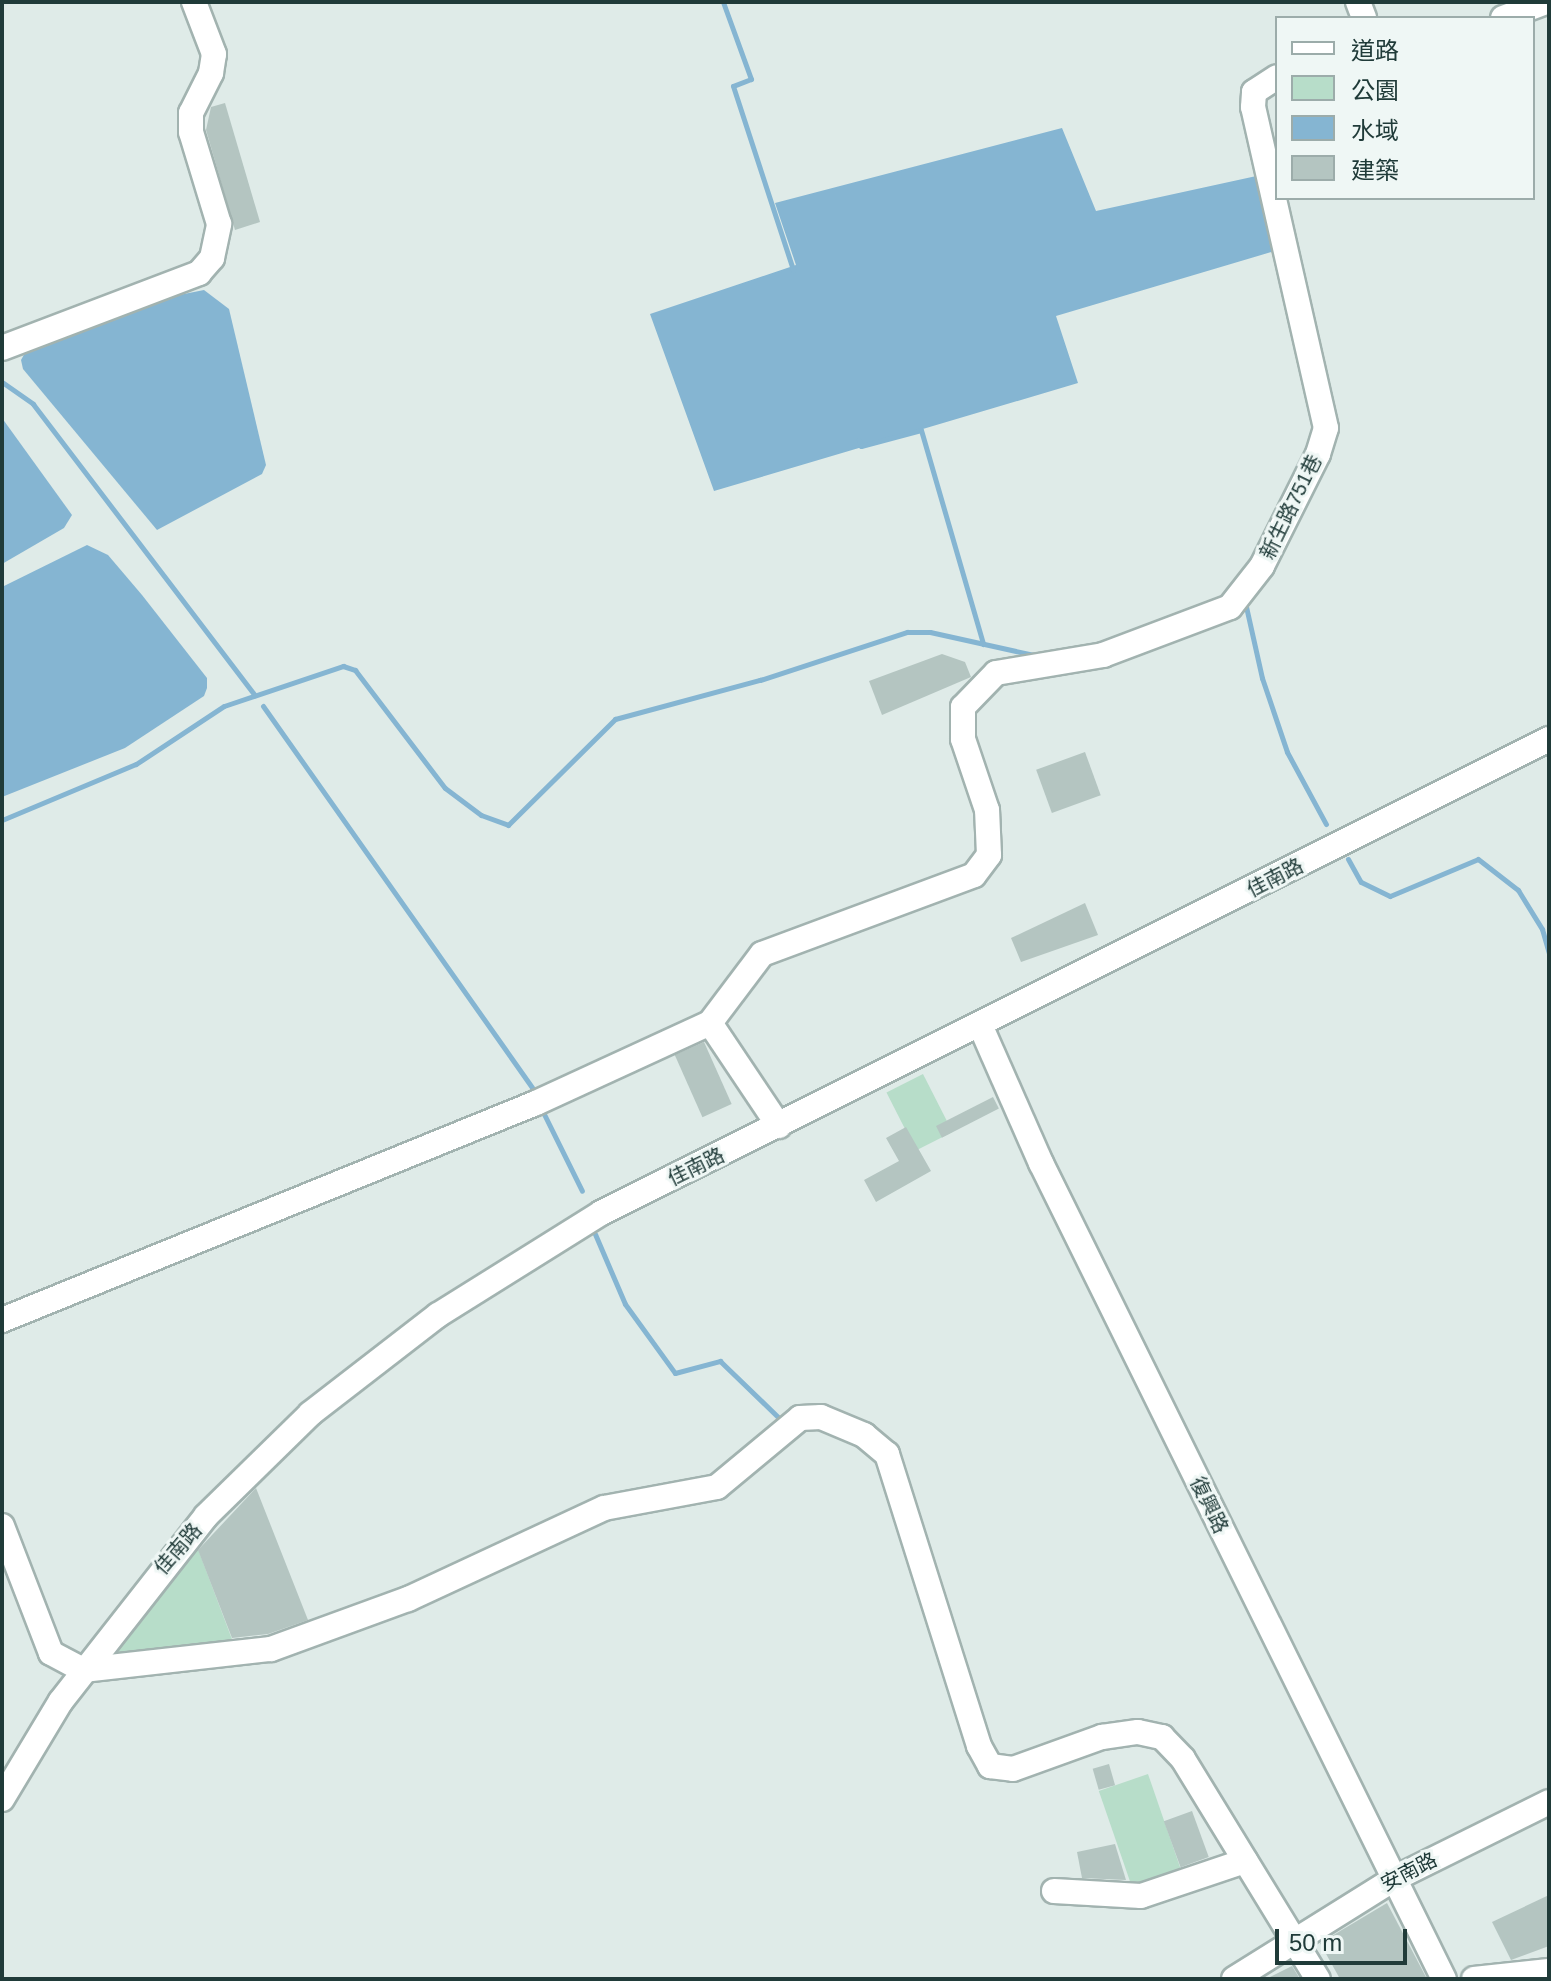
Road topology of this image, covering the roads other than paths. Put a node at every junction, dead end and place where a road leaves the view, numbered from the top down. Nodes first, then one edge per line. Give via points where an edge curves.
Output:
1 (194, 2) edge
2 (1546, 2) edge
3 (1508, 16) edge
4 (1275, 78) edge
5 (2, 348) edge
6 (1549, 739) edge
7 (710, 1023) junction
8 (981, 1027) junction
9 (779, 1126) junction
10 (2, 1320) edge
11 (2, 1526) edge
12 (83, 1670) junction
13 (2, 1799) edge
14 (1549, 1802) edge
15 (1245, 1861) junction
16 (1394, 1879) junction
17 (1054, 1891) dead end
18 (1296, 1936) junction
19 (1549, 1971) edge
20 (1234, 1979) edge
21 (1318, 1979) edge
22 (1444, 1979) edge
23 (1474, 1979) edge

1 - 5 street via 214,54 211,73 191,113 191,132 219,224 212,258 199,273
2 - 3 street
4 - 7 street, 新生路751巷 via 1254,92 1253,107 1326,428 1262,566 1230,607 1103,655 996,673 963,707 963,739 987,810 989,855 974,875 762,954
6 - 8 street, 佳南路
7 - 9 street
7 - 10 street via 536,1103
8 - 9 street, 佳南路
8 - 16 street, 復興路 via 1041,1163
9 - 12 street, 佳南路 via 522,1258 384,1354 310,1414 206,1516
11 - 12 street via 51,1653
12 - 13 street, 佳南路
12 - 15 street via 271,1649 408,1599 604,1508 717,1487 800,1418 821,1417 864,1435 887,1454 979,1746 990,1766 1013,1769 1102,1737 1138,1732 1162,1737 1183,1759
14 - 16 street, 安南路
15 - 17 street via 1141,1896
15 - 18 street
16 - 18 street, 安南路
16 - 22 street, 復興路
18 - 20 street, 安南路
18 - 21 street
19 - 23 street

